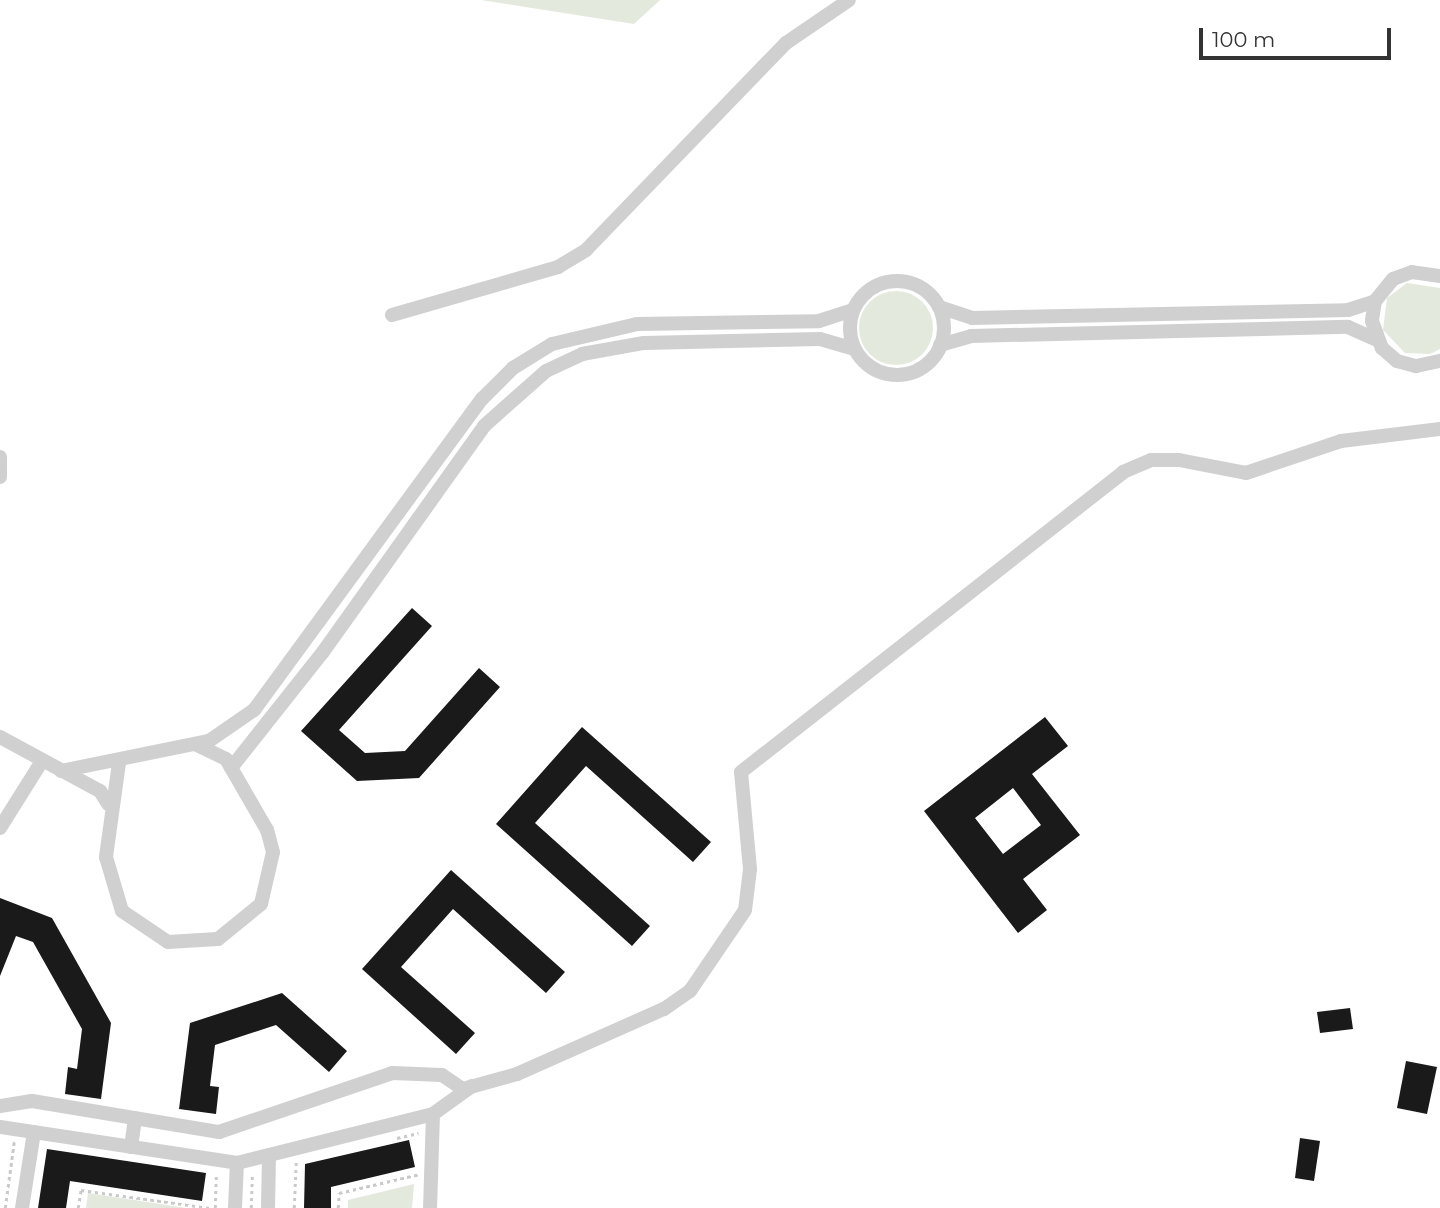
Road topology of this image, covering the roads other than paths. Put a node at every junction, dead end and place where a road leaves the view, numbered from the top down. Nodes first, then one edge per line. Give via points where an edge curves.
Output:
1 (849, 0) edge
2 (1440, 276) edge
3 (1375, 301) junction
4 (939, 307) junction
5 (853, 310) junction
6 (392, 315) dead end
7 (1377, 340) junction
8 (940, 345) junction
9 (854, 349) junction
10 (1440, 361) edge
11 (1440, 429) edge
12 (0, 457) edge
13 (0, 477) edge
14 (0, 737) edge
15 (195, 744) junction
16 (42, 761) junction
17 (119, 763) junction
18 (231, 768) junction
19 (61, 771) junction
20 (108, 804) junction
21 (0, 828) edge
22 (472, 1086) junction
23 (0, 1107) edge
24 (433, 1114) junction
25 (135, 1118) junction
26 (0, 1127) edge
27 (33, 1132) junction
28 (131, 1147) junction
29 (269, 1155) junction
30 (237, 1163) junction
31 (22, 1208) edge
32 (235, 1208) edge
33 (268, 1208) edge
34 (430, 1208) edge

1 - 6 street via 786,43 586,250 558,267
2 - 3 street via 1402,274
3 - 4 street via 1348,310 972,318
3 - 7 street
4 - 5 street via 918,286 890,281 863,294
4 - 8 street
5 - 9 street
5 - 15 street via 819,321 603,330 552,344 513,368 482,399 254,710 232,729
7 - 8 street via 1348,327 971,336
7 - 10 street via 1406,364
8 - 9 street via 930,361 904,374 875,370
9 - 18 street via 820,339 644,343 582,354 546,371 484,426 323,652
11 - 22 street via 1341,441 1246,474 1178,460 1151,460 1123,472 740,772 750,869 745,910 690,991 517,1074
12 - 13 street
14 - 16 street
15 - 17 street
15 - 18 street via 218,753
16 - 19 street
16 - 21 street
17 - 19 street
17 - 20 street
18 - 20 street via 267,830 272,866 261,904 218,939 168,942 142,930 122,911 106,857
19 - 20 street via 100,791
22 - 24 street
22 - 25 street via 463,1089 442,1074 417,1069 219,1132
23 - 25 street via 32,1101
24 - 29 street
24 - 34 street
25 - 28 street
26 - 27 street
27 - 28 street
27 - 31 street
28 - 30 street
29 - 30 street
29 - 33 street
30 - 32 street

